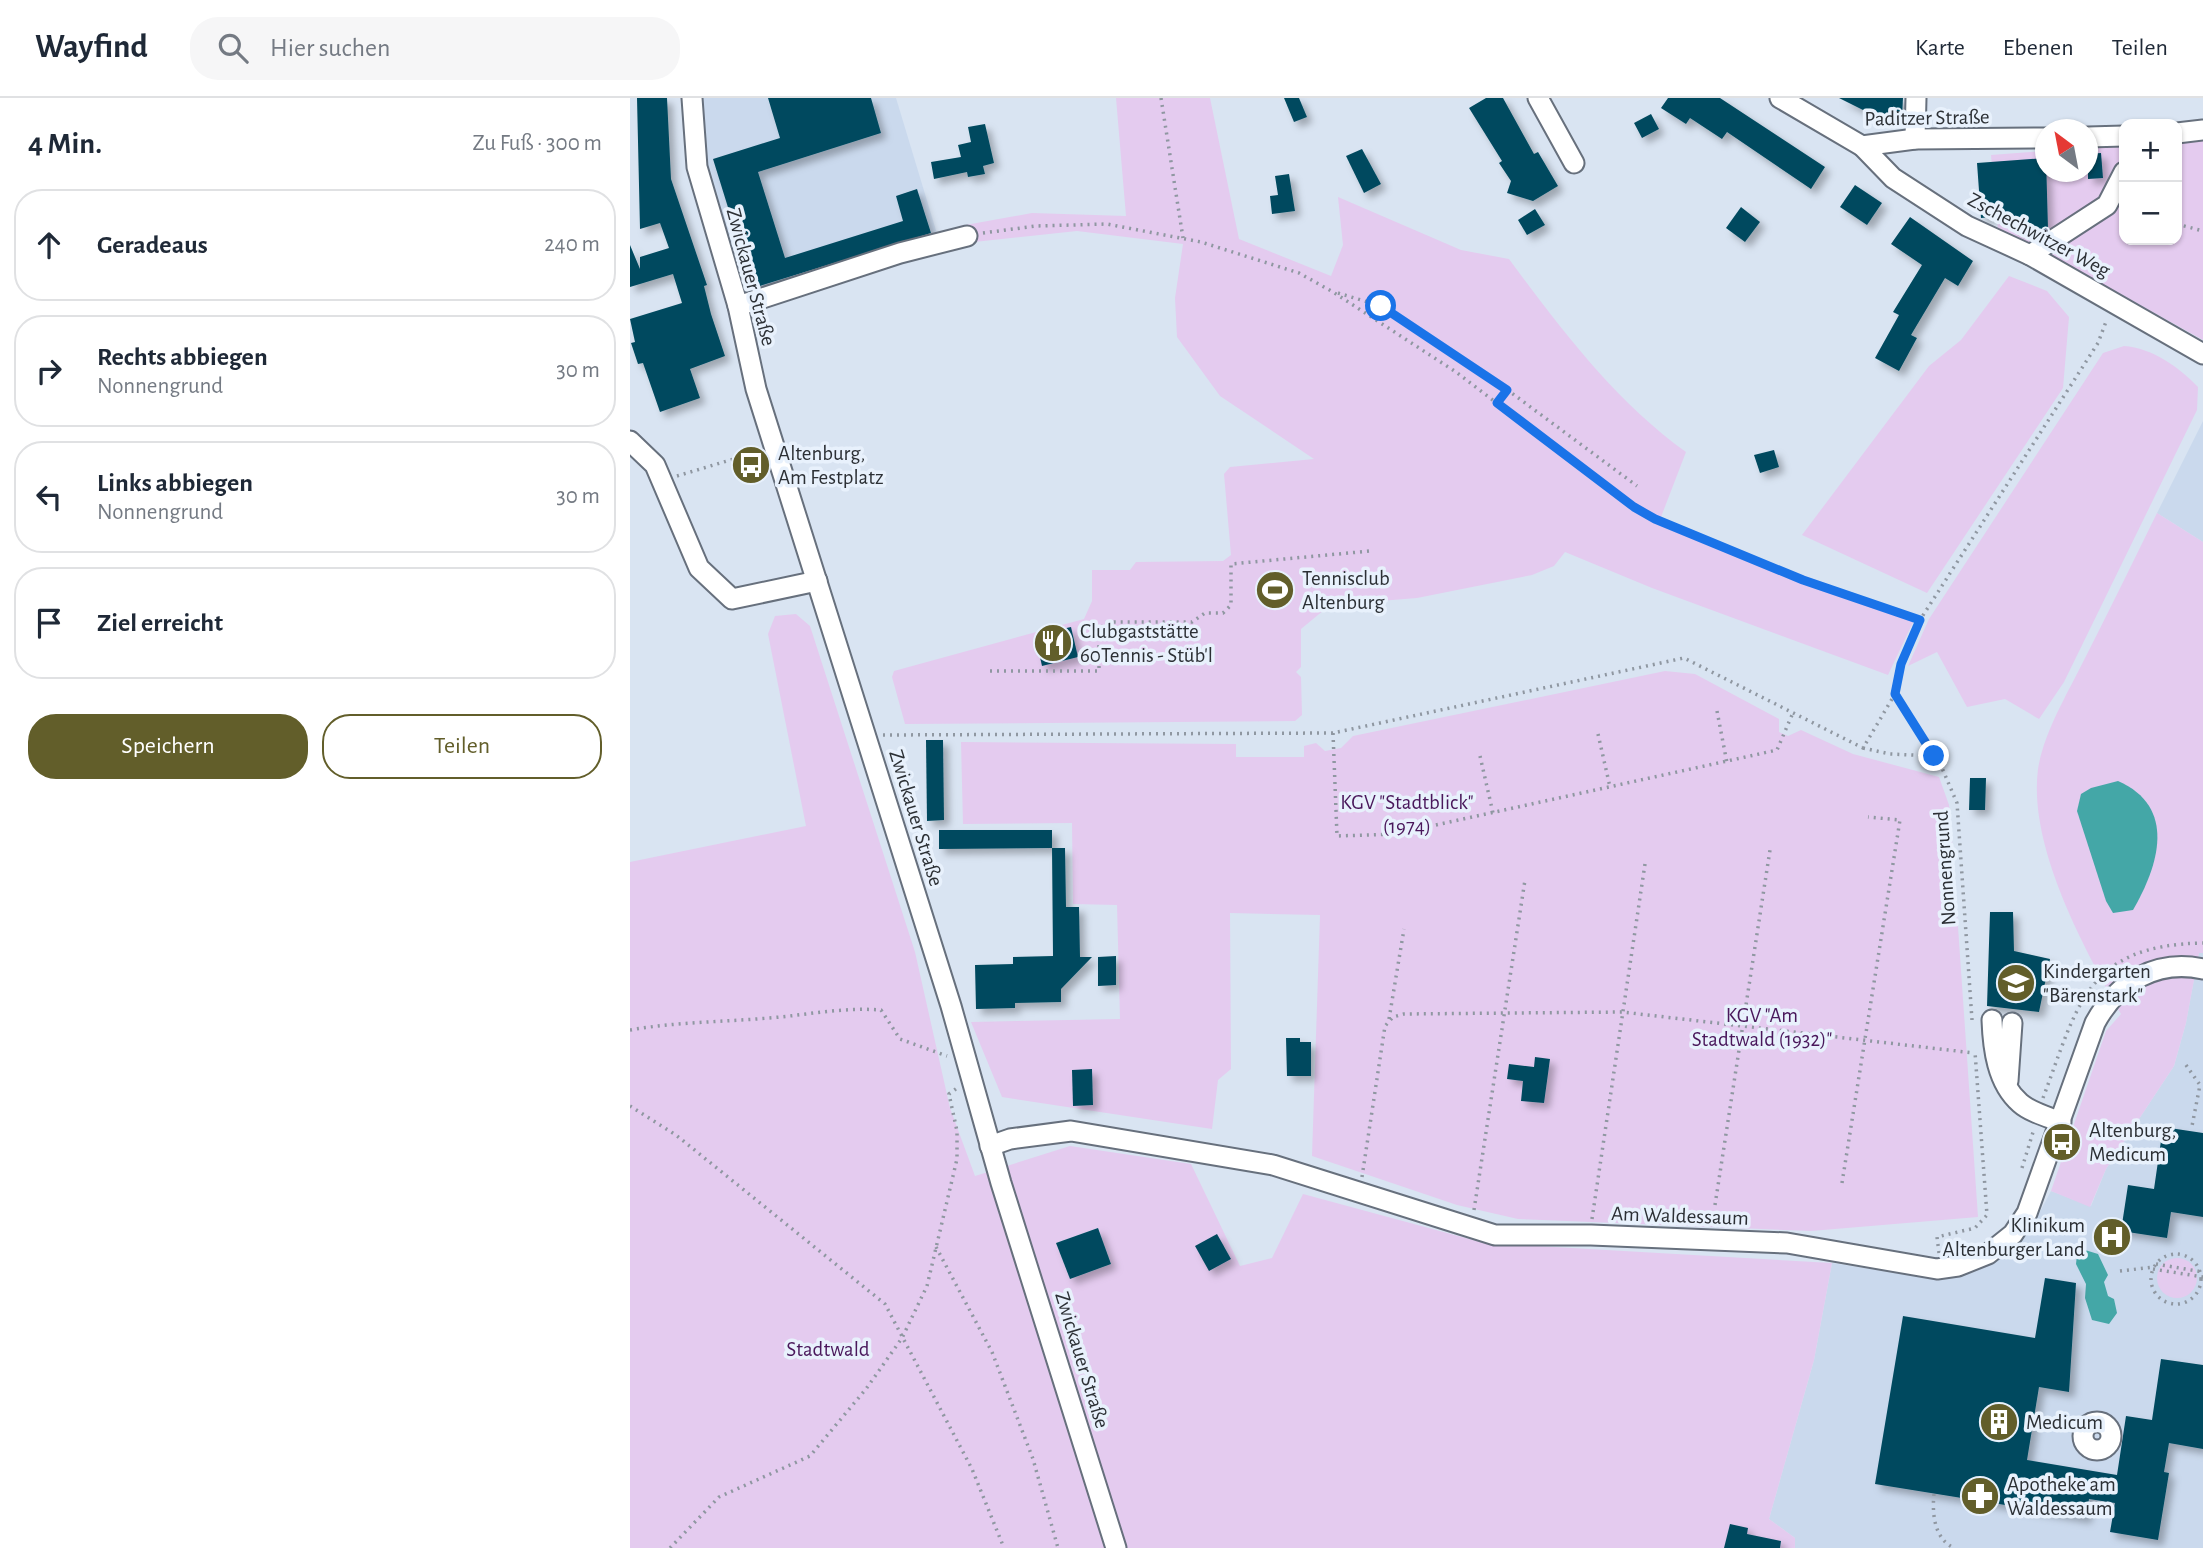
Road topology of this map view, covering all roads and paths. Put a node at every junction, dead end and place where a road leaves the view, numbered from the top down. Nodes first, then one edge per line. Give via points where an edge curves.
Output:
1 (692, 98) edge
2 (1161, 98) edge
3 (1538, 98) edge
4 (1780, 98) edge
5 (1916, 98) edge
6 (2203, 130) edge
7 (2182, 132) edge
8 (2119, 136) edge
9 (2098, 137) edge
10 (2035, 138) edge
11 (1915, 139) junction
12 (1862, 146) junction
13 (1574, 163) dead end
14 (2119, 182) edge
15 (2182, 225) edge
16 (2203, 231) edge
17 (967, 236) joint
18 (1183, 238) junction
19 (2030, 255) junction
20 (1333, 292) junction
21 (2114, 301) junction
22 (738, 306) junction
23 (2203, 354) edge
24 (1507, 390) junction
25 (1497, 403) junction
26 (630, 441) edge
27 (774, 447) junction
28 (661, 481) junction
29 (1637, 486) dead end
30 (1370, 551) dead end
31 (817, 581) junction
32 (1920, 620) junction
33 (990, 671) dead end
34 (1895, 694) junction
35 (1717, 711) dead end
36 (1792, 715) junction
37 (1333, 733) junction
38 (1598, 734) dead end
39 (866, 735) junction
40 (1863, 748) junction
41 (1480, 755) dead end
42 (1934, 756) junction
43 (1727, 763) junction
44 (1610, 787) junction
45 (1493, 813) junction
46 (1868, 817) dead end
47 (1770, 850) dead end
48 (1645, 864) dead end
49 (1525, 880) dead end
50 (1404, 929) dead end
51 (2203, 969) edge
52 (1622, 1012) junction
53 (1503, 1014) junction
54 (1389, 1021) junction
55 (2002, 1021) dead end
56 (1743, 1027) junction
57 (1973, 1029) dead end
58 (630, 1030) edge
59 (1865, 1040) junction
60 (1974, 1041) dead end
61 (963, 1052) junction
62 (1975, 1053) junction
63 (2186, 1065) dead end
64 (971, 1081) junction
65 (630, 1106) edge
66 (2060, 1122) junction
67 (2192, 1126) dead end
68 (990, 1146) junction
69 (1842, 1183) dead end
70 (1358, 1192) junction
71 (1715, 1205) dead end
72 (1464, 1227) junction
73 (1591, 1235) junction
74 (936, 1247) junction
75 (1939, 1252) dead end
76 (2154, 1266) junction
77 (2120, 1271) dead end
78 (2203, 1274) edge
79 (902, 1338) junction
80 (1934, 1493) dead end
81 (670, 1548) edge
82 (1004, 1548) edge
83 (1058, 1548) edge
84 (1116, 1548) edge
85 (1954, 1548) edge

1 - 22 street, Zwickauer Straße via 697,167
2 - 18 path
3 - 13 street
4 - 12 street, Paditzer Straße
5 - 11 street
6 - 7 street
8 - 9 street
10 - 11 street, Paditzer Straße
11 - 12 street, Paditzer Straße
12 - 19 street, Zschechwitzer Weg via 1894,177 1967,226
14 - 19 street via 2107,205
15 - 16 path
17 - 18 path via 1036,226 1107,224
17 - 22 street
18 - 20 path via 1268,261
19 - 21 street, Zschechwitzer Weg
20 - 24 path via 1381,306
20 - 25 path
21 - 23 street, Zschechwitzer Weg
21 - 32 path via 2098,343
22 - 27 street, Zwickauer Straße
24 - 25 path
24 - 29 path
25 - 32 path via 1655,519 1803,580
26 - 28 street via 654,465
27 - 28 path
27 - 31 street, Zwickauer Straße
28 - 31 street via 699,568 732,599
30 - 33 path via 1231,564 1231,606 1223,613 1205,613 1192,622 1107,622 1099,630 1099,671
31 - 39 street, Zwickauer Straße
32 - 34 path via 1901,664
34 - 40 path
34 - 42 path, Nonnengrund
35 - 43 path
36 - 37 path via 1684,657
36 - 40 path
36 - 43 path via 1777,750
37 - 39 path
37 - 45 path via 1337,836 1395,834
38 - 44 path
39 - 61 street, Zwickauer Straße
40 - 42 path
41 - 45 path
42 - 57 path, Nonnengrund via 1957,803
43 - 44 path
44 - 45 path
46 - 59 path via 1900,820
47 - 56 path
48 - 52 path
49 - 53 path
50 - 54 path
51 - 66 street, Am Waldessaum via 2161,968 2113,995 2095,1023
52 - 53 path
52 - 56 path
52 - 73 path
53 - 54 path via 1404,1014
53 - 72 path via 1474,1210
54 - 70 path via 1383,1031
55 - 66 street via 1998,1066 2008,1087 2021,1103
56 - 59 path
56 - 71 path
58 - 61 path via 850,1007 881,1010 900,1039 945,1056
59 - 62 path
59 - 69 path
60 - 62 path
61 - 64 street, Zwickauer Straße
62 - 75 path via 1987,1215 1975,1228 1937,1237
63 - 67 path via 2200,1085
64 - 68 street, Zwickauer Straße
64 - 74 path via 948,1094 957,1131 957,1159
65 - 79 path via 676,1135 886,1304
66 - 73 street, Am Waldessaum via 2027,1213 2013,1234 1989,1254 1958,1266 1916,1267 1787,1243
68 - 70 street, Am Waldessaum via 1072,1131 1273,1165
68 - 84 street, Zwickauer Straße
70 - 72 street, Am Waldessaum
72 - 73 street, Am Waldessaum via 1495,1235
74 - 79 path via 919,1307
74 - 83 path via 992,1352 1033,1459
76 - 76 path via 2151,1284 2168,1303 2185,1302 2198,1291 2200,1274 2191,1259 2175,1254
76 - 77 path
76 - 78 path
79 - 81 path via 810,1457 719,1497
79 - 82 path via 972,1469
80 - 85 path via 1936,1526

